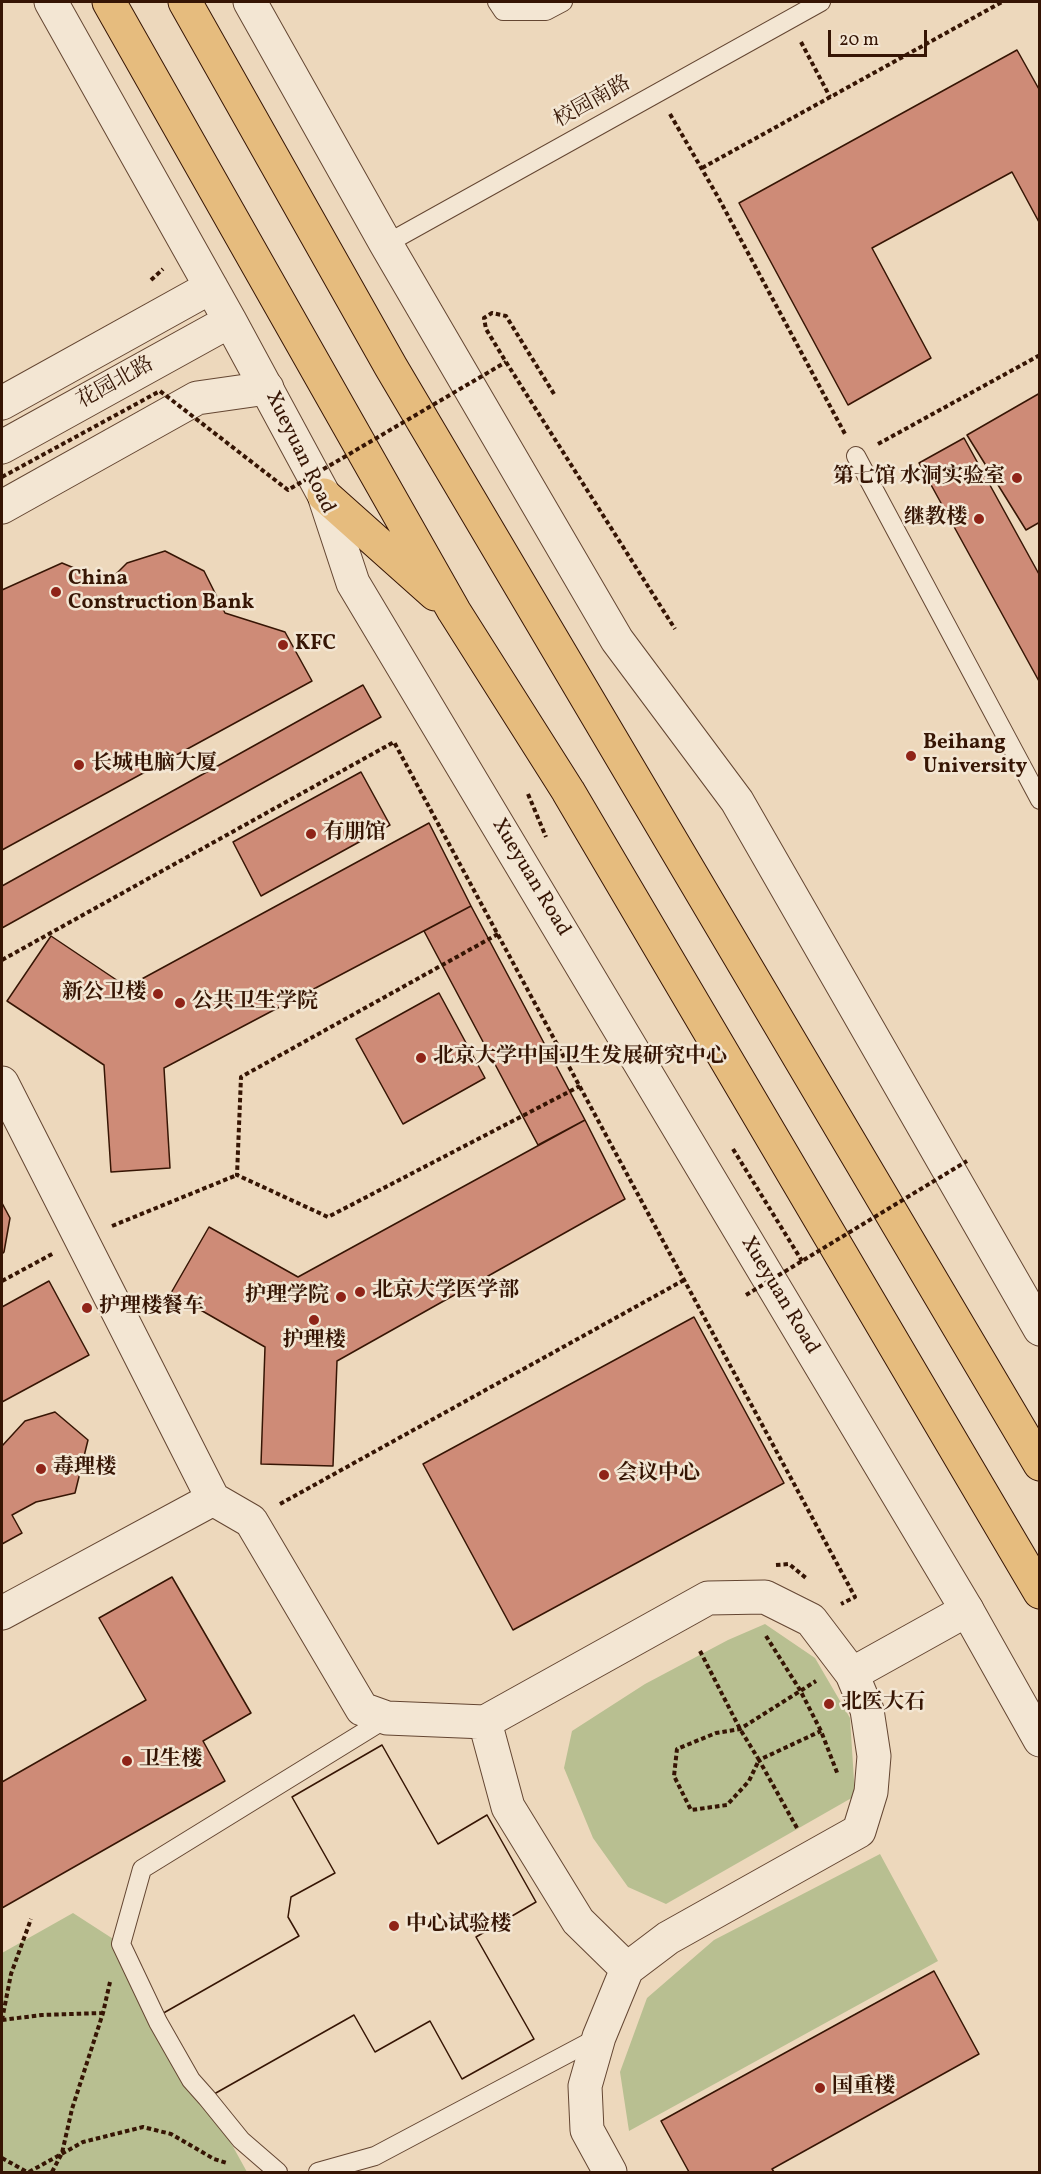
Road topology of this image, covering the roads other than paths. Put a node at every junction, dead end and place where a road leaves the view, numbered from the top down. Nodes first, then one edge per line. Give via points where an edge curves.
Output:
1 (51, 2) edge
2 (108, 2) edge
3 (185, 2) edge
4 (250, 2) edge
5 (497, 2) edge
6 (563, 2) edge
7 (821, 2) edge
8 (386, 244) junction
9 (211, 287) junction
10 (230, 321) junction
11 (267, 388) junction
12 (2, 403) edge
13 (2, 447) edge
14 (856, 456) road end
15 (324, 495) junction
16 (2, 507) edge
17 (454, 611) junction
18 (1039, 799) edge
19 (2, 1083) edge
20 (1040, 1329) edge
21 (1040, 1464) edge
22 (213, 1499) junction
23 (1040, 1592) edge
24 (967, 1611) junction
25 (2, 1613) edge
26 (852, 1674) junction
27 (387, 1718) junction
28 (485, 1722) junction
29 (1040, 1740) edge
30 (627, 1969) junction
31 (599, 2037) junction
32 (278, 2172) edge
33 (318, 2172) edge
34 (610, 2172) edge

1 - 9 street, Xueyuan Road
2 - 17 highway
3 - 21 highway via 391,367
4 - 8 street
5 - 6 lane via 503,11 546,11
7 - 8 lane, 校园南路
8 - 20 street via 617,640 736,801
9 - 10 street, Xueyuan Road
9 - 12 street, 花园北路
10 - 11 street, Xueyuan Road
10 - 13 street, 花园北路
11 - 15 street, Xueyuan Road
11 - 16 street via 197,398
14 - 18 lane
15 - 17 highway
15 - 24 street, Xueyuan Road via 353,583
17 - 23 highway via 568,791
19 - 22 street
22 - 25 street
22 - 27 street via 251,1521 362,1709
24 - 26 street
24 - 29 street, Xueyuan Road
26 - 28 street via 811,1620 765,1597 708,1598
26 - 30 street via 867,1710 874,1756 871,1792 859,1831 668,1938
27 - 28 street
27 - 32 lane via 142,1869 121,1944 190,2080 241,2140
28 - 30 street via 508,1807 578,1921
30 - 31 street
31 - 33 lane via 375,2156
31 - 34 street via 585,2086 588,2130

